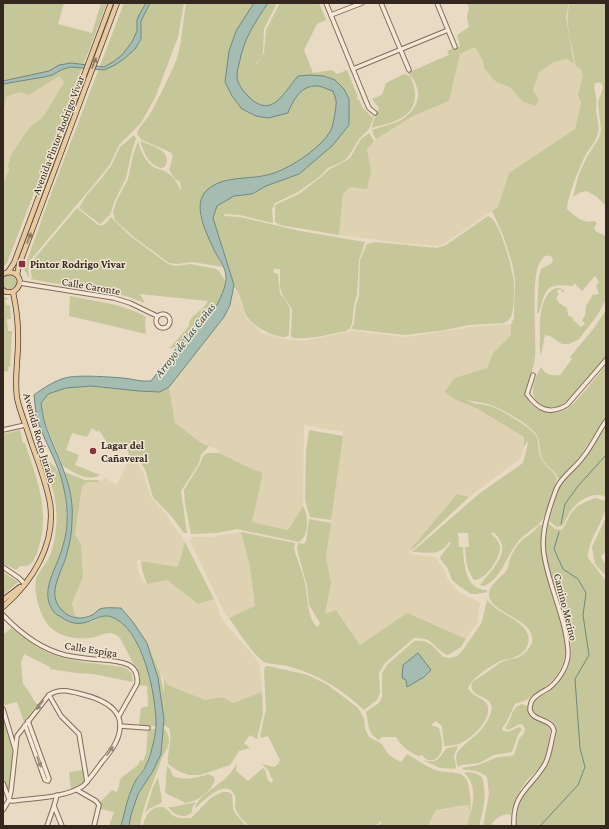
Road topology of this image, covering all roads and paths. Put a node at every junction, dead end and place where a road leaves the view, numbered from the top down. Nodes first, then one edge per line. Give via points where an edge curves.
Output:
1 (111, 3) edge
2 (117, 3) edge
3 (326, 3) edge
4 (362, 3) edge
5 (381, 3) edge
6 (437, 3) edge
7 (331, 15) junction
8 (448, 30) junction
9 (455, 47) dead end
10 (400, 50) junction
11 (353, 69) junction
12 (409, 70) dead end
13 (375, 113) dead end
14 (5, 273) edge
15 (17, 274) junction
16 (20, 283) junction
17 (3, 290) edge
18 (13, 292) junction
19 (157, 316) junction
20 (606, 360) edge
21 (534, 375) dead end
22 (606, 421) edge
23 (25, 425) junction
24 (3, 430) edge
25 (3, 567) edge
26 (25, 584) junction
27 (18, 589) junction
28 (3, 600) edge
29 (3, 604) edge
30 (3, 607) edge
31 (3, 615) edge
32 (49, 695) junction
33 (3, 709) edge
34 (119, 716) junction
35 (28, 721) junction
36 (25, 725) junction
37 (120, 726) junction
38 (148, 728) dead end
39 (11, 736) junction
40 (17, 736) junction
41 (15, 750) junction
42 (3, 782) edge
43 (87, 782) junction
44 (77, 790) junction
45 (57, 795) junction
46 (9, 800) junction
47 (54, 806) junction
48 (3, 810) edge
49 (47, 826) edge
50 (62, 826) edge
51 (94, 826) edge
52 (514, 826) edge

1 - 14 main road, Avenida Pintor Rodrigo Vivar via 14,263
15 -> 2 main road, Avenida Pintor Rodrigo Vivar
3 - 7 street
4 - 7 street
5 - 10 street
6 - 8 street
7 - 11 street
8 - 9 street
8 - 10 street
10 - 11 street
10 - 12 street
11 - 13 street via 369,108
14 - 15 main road
15 - 16 main road
16 - 18 main road
16 - 19 street, Calle Caronte via 114,298
17 - 18 main road
18 - 23 main road, Avenida Rocío Jurado via 18,324 17,397
19 - 19 street via 156,324 159,327 167,327 170,323 168,315 164,313
20 - 21 street via 560,410 546,410 534,404 527,394
22 - 52 street, Camino Merino via 584,457 558,485 547,514 543,536 544,560 566,632 568,653 566,664 556,681 531,702 532,713 550,723 554,731 546,762 515,806
23 - 24 street
23 - 26 main road, Avenida Rocío Jurado via 46,487 51,523 45,551
25 - 26 street
26 - 27 main road, Avenida Rocío Jurado
26 - 30 main road, Avenida Rocío Jurado
27 - 28 main road, Avenida Rocío Jurado
27 - 29 main road, Avenida Rocío Jurado
31 - 34 street, Calle Espiga via 30,638 48,649 64,655 124,663 133,668 137,674 137,684
32 - 34 street via 64,690 100,699
32 -> 35 street
32 - 43 street via 61,716 80,734
33 - 39 street
34 - 37 street
35 - 36 street
36 -> 35 street via 48,781
36 - 40 street
37 - 38 street
43 -> 37 street via 114,746
39 - 40 street
39 - 41 street
40 - 41 street
41 - 46 street
42 - 46 street
43 - 44 street
44 - 45 street
44 - 51 street via 100,805
45 - 46 street
45 - 47 street
46 - 48 street
47 - 49 street
47 - 50 street

